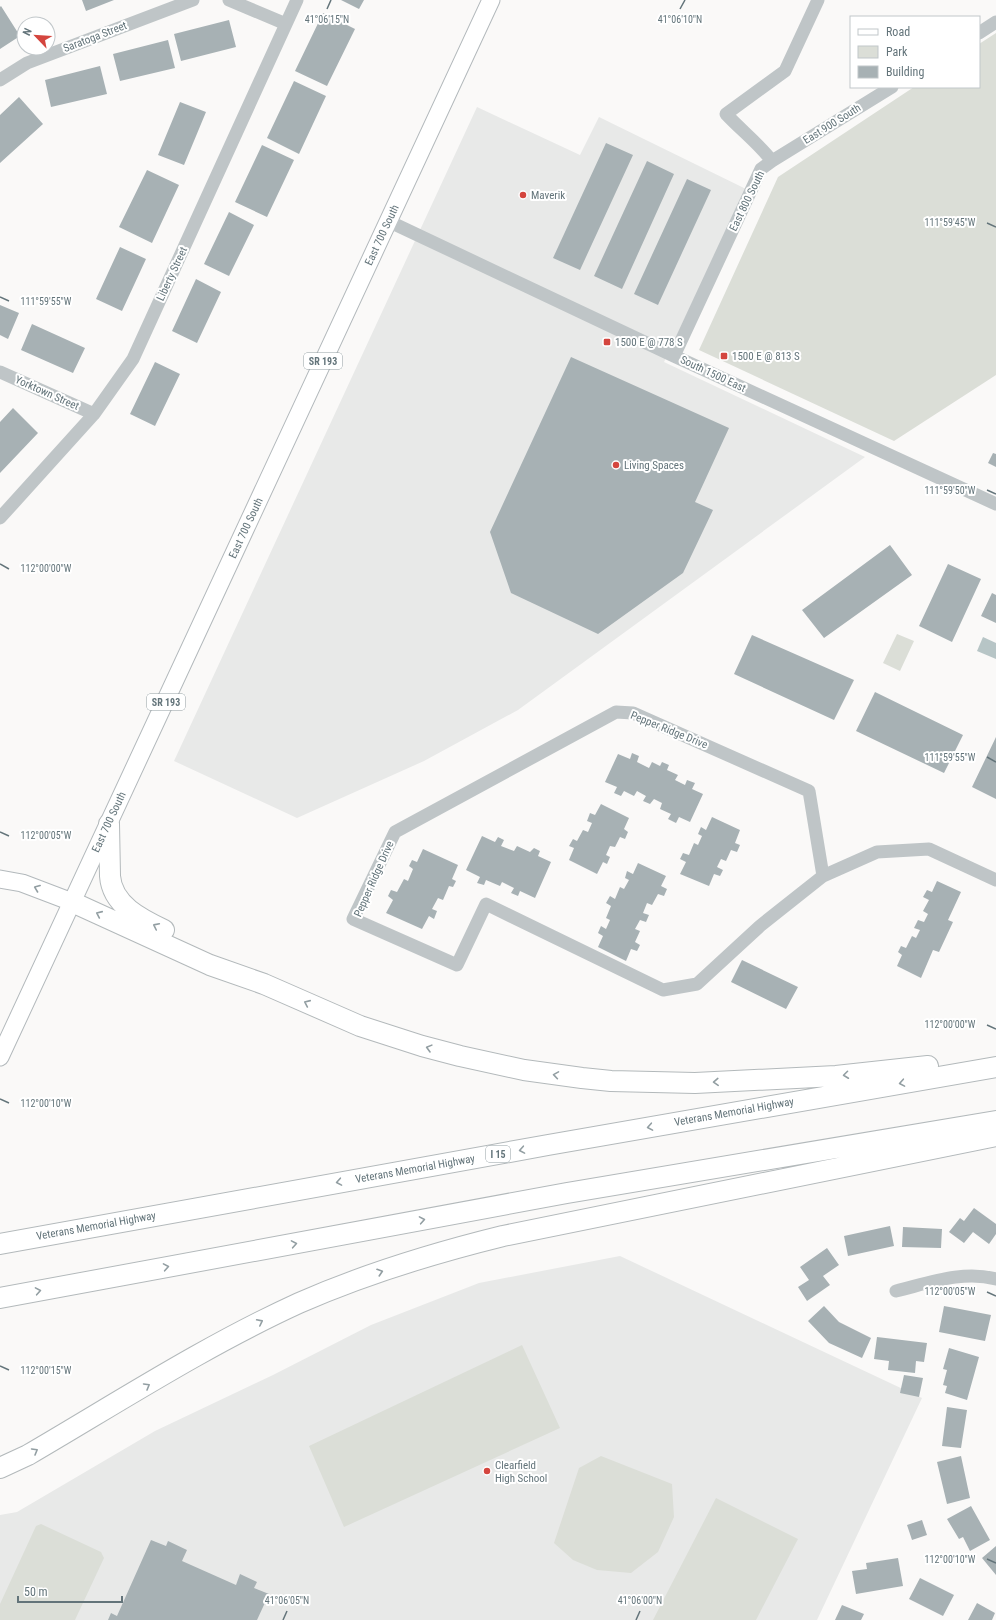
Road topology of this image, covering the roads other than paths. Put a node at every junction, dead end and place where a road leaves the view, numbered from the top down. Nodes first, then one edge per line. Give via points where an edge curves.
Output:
1 (194, 0) edge
2 (229, 0) edge
3 (297, 0) edge
4 (491, 0) edge
5 (818, 0) edge
6 (996, 22) edge
7 (286, 24) junction
8 (980, 32) edge
9 (0, 80) edge
10 (890, 88) edge
11 (772, 161) junction
12 (388, 221) junction
13 (674, 356) junction
14 (0, 372) edge
15 (94, 414) junction
16 (996, 504) edge
17 (0, 518) edge
18 (109, 824) junction
19 (823, 876) junction
20 (0, 879) edge
21 (996, 880) edge
22 (72, 902) junction
23 (264, 984) junction
24 (0, 1057) edge
25 (996, 1058) edge
26 (996, 1067) edge
27 (996, 1121) edge
28 (996, 1136) edge
29 (0, 1244) edge
30 (996, 1280) edge
31 (896, 1291) dead end
32 (0, 1298) edge
33 (0, 1468) edge

1 - 9 street, Saratoga Street via 27,64
2 - 7 street
3 - 7 street, Liberty Street
4 - 12 main road, East 700 South / SR 193
5 - 11 street, East 800 South via 784,71 726,114
6 - 8 street
7 - 15 street, Liberty Street via 133,359
10 - 11 street, East 900 South
11 - 13 street, East 800 South via 760,169
12 - 13 street, South 1500 East
12 - 18 main road, East 700 South / SR 193
13 - 16 street, South 1500 East
14 - 15 street, Yorktown Street
15 - 17 street, Liberty Street
18 - 22 main road, East 700 South / SR 193
23 -> 18 highway via 222,956 139,917 123,904 114,893 110,880
19 - 19 street, Pepper Ridge Drive via 760,926 698,984 663,990 486,904 457,965 354,919 395,832 616,712 633,713 809,791
19 - 21 street, Pepper Ridge Drive via 877,852 929,849
22 -> 20 main road via 22,883
23 -> 22 highway via 210,965
22 - 24 main road, East 700 South / SR 193
25 -> 23 highway via 836,1076 781,1079 668,1083 582,1078 507,1066 422,1046 360,1026
26 -> 29 highway, Veterans Memorial Highway / I 15
32 -> 27 highway via 567,1193
33 -> 28 highway via 28,1456 239,1333 301,1303 375,1273 503,1236
30 - 31 street via 983,1275 956,1276

